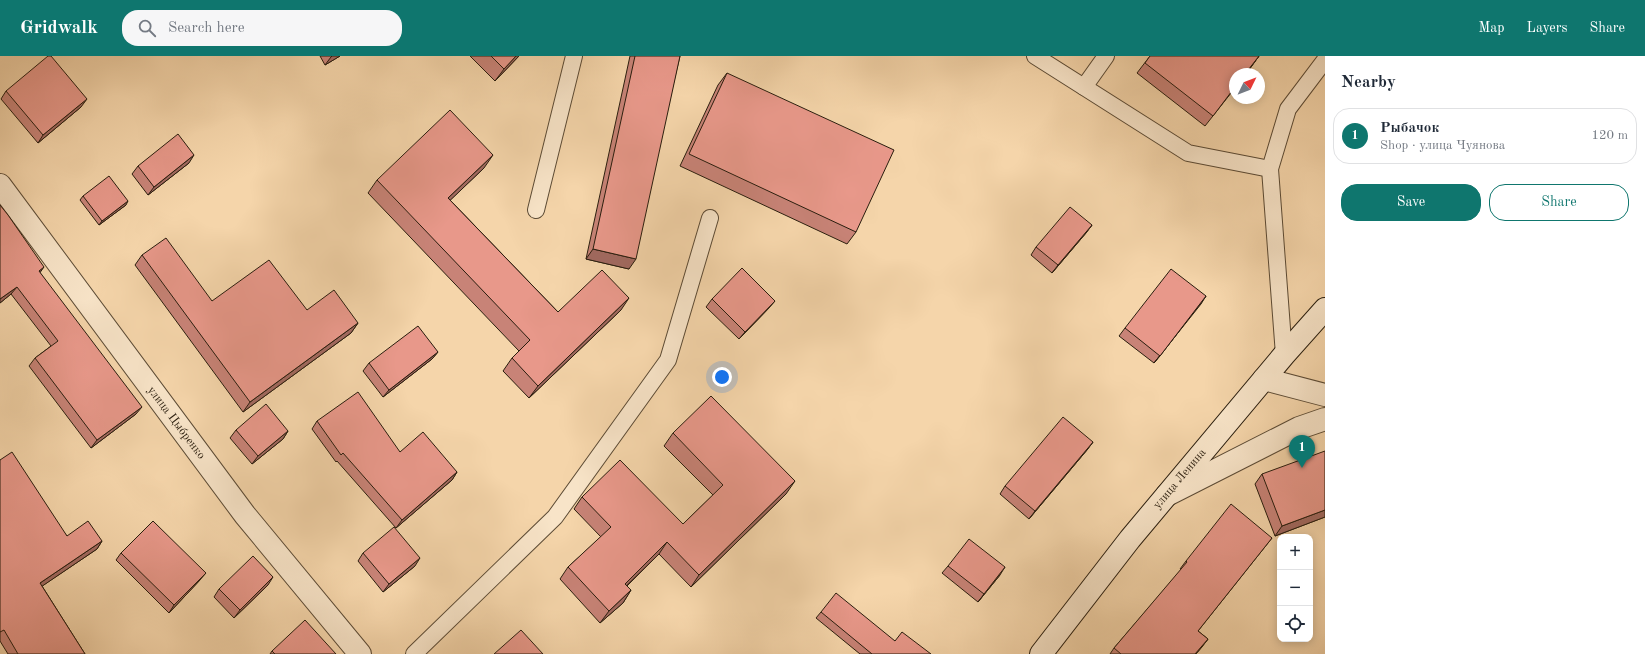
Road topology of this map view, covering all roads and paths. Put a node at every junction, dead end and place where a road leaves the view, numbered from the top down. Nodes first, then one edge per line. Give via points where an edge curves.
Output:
1 (574, 56) edge
2 (1035, 56) edge
3 (1106, 56) edge
4 (1325, 60) edge
5 (1084, 87) junction
6 (1270, 169) junction
7 (0, 185) edge
8 (536, 210) dead end
9 (710, 218) dead end
10 (1325, 309) edge
11 (1284, 355) junction
12 (1264, 379) junction
13 (1325, 395) edge
14 (1325, 419) edge
15 (1167, 495) junction
16 (360, 654) edge
17 (414, 654) edge
18 (1041, 654) edge

1 - 8 lane
2 - 5 lane
3 - 5 lane
4 - 6 lane via 1288,109
5 - 6 lane via 1188,153
6 - 11 lane
7 - 16 street, улица Цыбренко via 245,515
9 - 17 lane via 668,360 555,517
10 - 11 street, улица Ленина
11 - 12 street, улица Ленина
12 - 13 street
12 - 15 street, улица Ленина
14 - 15 street via 1299,428
15 - 18 street, улица Ленина

